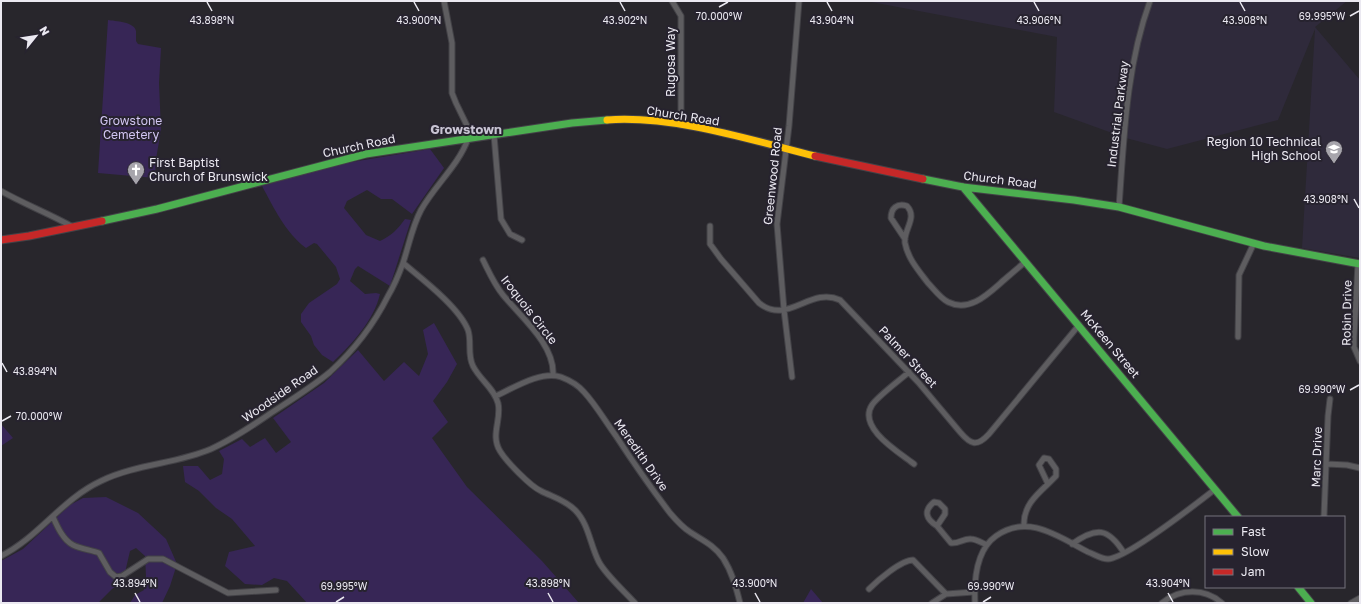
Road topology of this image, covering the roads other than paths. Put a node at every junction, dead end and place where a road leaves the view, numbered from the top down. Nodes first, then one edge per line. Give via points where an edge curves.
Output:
1 (444, 1) edge
2 (672, 1) edge
3 (799, 1) edge
4 (1150, 1) edge
5 (681, 125) junction
6 (494, 135) junction
7 (470, 138) junction
8 (786, 148) junction
9 (963, 187) junction
10 (1, 191) edge
11 (1118, 207) junction
12 (710, 226) dead end
13 (73, 227) junction
14 (905, 239) junction
15 (1, 240) edge
16 (522, 240) dead end
17 (1254, 243) junction
18 (483, 260) dead end
19 (1025, 262) junction
20 (403, 263) junction
21 (1359, 264) edge
22 (784, 310) junction
23 (1079, 325) junction
24 (1238, 337) dead end
25 (1360, 361) edge
26 (909, 372) junction
27 (553, 375) junction
28 (792, 377) dead end
29 (496, 396) junction
30 (1330, 399) dead end
31 (914, 464) dead end
32 (1327, 464) junction
33 (1360, 468) edge
34 (1048, 484) junction
35 (1214, 490) junction
36 (53, 516) junction
37 (1237, 516) edge
38 (1324, 516) edge
39 (937, 526) junction
40 (1024, 526) junction
41 (1072, 544) junction
42 (986, 545) junction
43 (1124, 553) junction
44 (1, 556) edge
45 (1299, 588) edge
46 (869, 589) dead end
47 (276, 590) dead end
48 (974, 592) junction
49 (946, 594) junction
50 (1360, 598) edge
51 (635, 603) edge
52 (740, 603) edge
53 (932, 603) edge
54 (974, 603) edge
55 (1162, 603) edge
56 (1222, 603) edge
57 (1311, 603) edge
58 (1351, 603) edge

1 - 7 street via 452,43 452,93
2 - 5 street, Rugosa Way via 681,16
3 - 8 street, Greenwood Road
4 - 11 street, Industrial Parkway via 1135,53 1129,88
5 - 6 street, Church Road via 634,119 597,120
5 - 8 street, Church Road
6 - 7 street, Church Road
6 - 16 street via 501,219 510,234
7 - 13 street, Church Road via 354,157 157,209
7 - 20 street, Woodside Road via 458,160 422,210 412,231
8 - 9 street, Church Road
8 - 22 street, Greenwood Road via 777,224
9 - 11 street, Church Road
9 - 19 street, McKeen Street
10 - 13 street
11 - 17 street, Church Road
12 - 22 street, Palmer Street via 710,244 755,299 766,308
13 - 15 street, Church Road
14 - 14 street via 891,218 893,209 902,205 907,206 912,214
14 - 19 street via 908,253 923,276 942,298 957,305 970,304 982,299
17 - 21 street, Church Road
17 - 24 street via 1239,275
18 - 27 street, Iroquois Circle via 502,294 548,348 553,362
19 - 23 street, McKeen Street
20 - 29 street via 461,317 469,335 469,355 472,364
20 - 36 street, Woodside Road via 388,298 375,319 348,354 320,380 222,444 198,454 101,480
21 - 25 street, Robin Drive via 1354,347
22 - 26 street, Palmer Street via 819,297 840,300
22 - 28 street, Greenwood Road
23 - 26 street, Palmer Street via 989,434 979,442 972,443 966,440
23 - 35 street, McKeen Street
26 - 31 street via 872,404 869,414 875,432
27 - 29 street via 530,380
27 - 52 street, Meredith Drive via 577,385 584,391 650,487 676,520 722,556 734,580
29 - 51 street via 499,408 496,439 500,452 533,486 560,499 576,511 586,527 600,563
30 - 32 street, Marc Drive
32 - 33 street
32 - 38 street, Marc Drive
34 - 34 street via 1039,465 1044,458 1049,459 1056,469 1056,476
34 - 40 street via 1027,507 1023,519
35 - 37 street, McKeen Street
35 - 43 street
36 - 44 street, Woodside Road via 26,540
36 - 47 street via 68,542 99,553 110,572 116,577 122,576 148,559 163,559 228,593
39 - 39 street via 927,516 929,506 934,502 945,509 945,514
39 - 42 street via 951,543 973,539
40 - 41 street via 1047,531
40 - 42 street via 1000,533
41 - 43 street via 1105,558 1114,558
41 - 43 street via 1087,534 1100,531 1110,536
42 - 48 street via 977,566
45 - 57 street
46 - 49 street via 888,573 913,560
48 - 49 street
48 - 54 street
49 - 53 street
50 - 58 street
55 - 56 street via 1175,595 1193,591 1210,595

